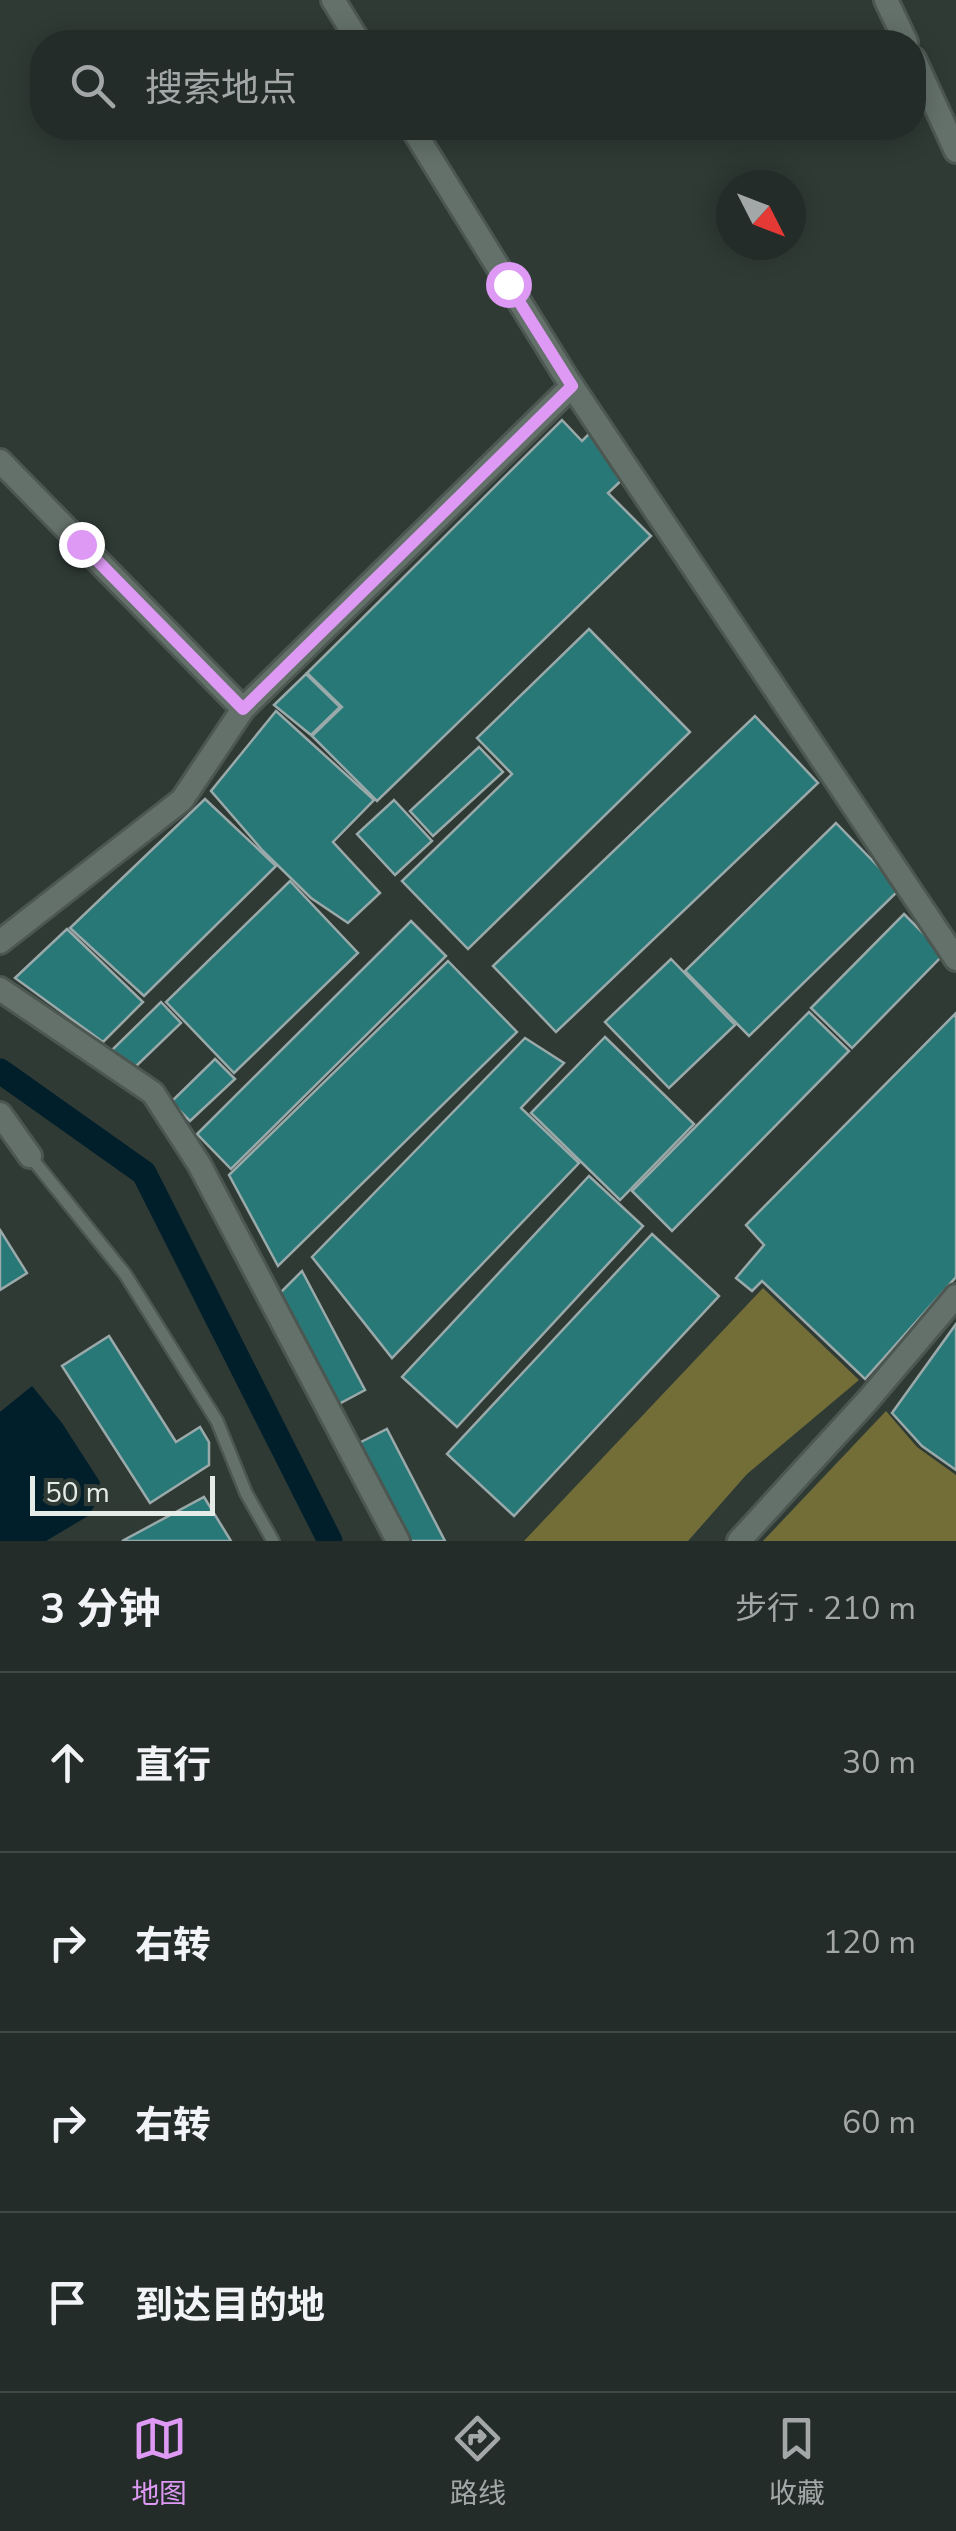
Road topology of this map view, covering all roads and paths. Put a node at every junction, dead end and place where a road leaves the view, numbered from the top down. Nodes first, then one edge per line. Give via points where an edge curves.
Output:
1 (333, 0) edge
2 (886, 0) edge
3 (352, 30) edge
4 (900, 30) edge
5 (926, 86) edge
6 (419, 140) edge
7 (956, 152) edge
8 (572, 386) junction
9 (0, 461) edge
10 (243, 709) junction
11 (0, 942) edge
12 (956, 959) edge
13 (0, 989) edge
14 (0, 1114) edge
15 (30, 1156) joint
16 (956, 1296) edge
17 (273, 1541) edge
18 (398, 1541) edge
19 (739, 1541) edge

1 - 3 street
2 - 4 street
5 - 7 street
6 - 8 street
8 - 10 street
8 - 12 street
9 - 10 street
10 - 11 street via 182,800
13 - 18 street via 153,1093 199,1164
14 - 15 street
15 - 17 lane via 125,1274 217,1421
16 - 19 street

